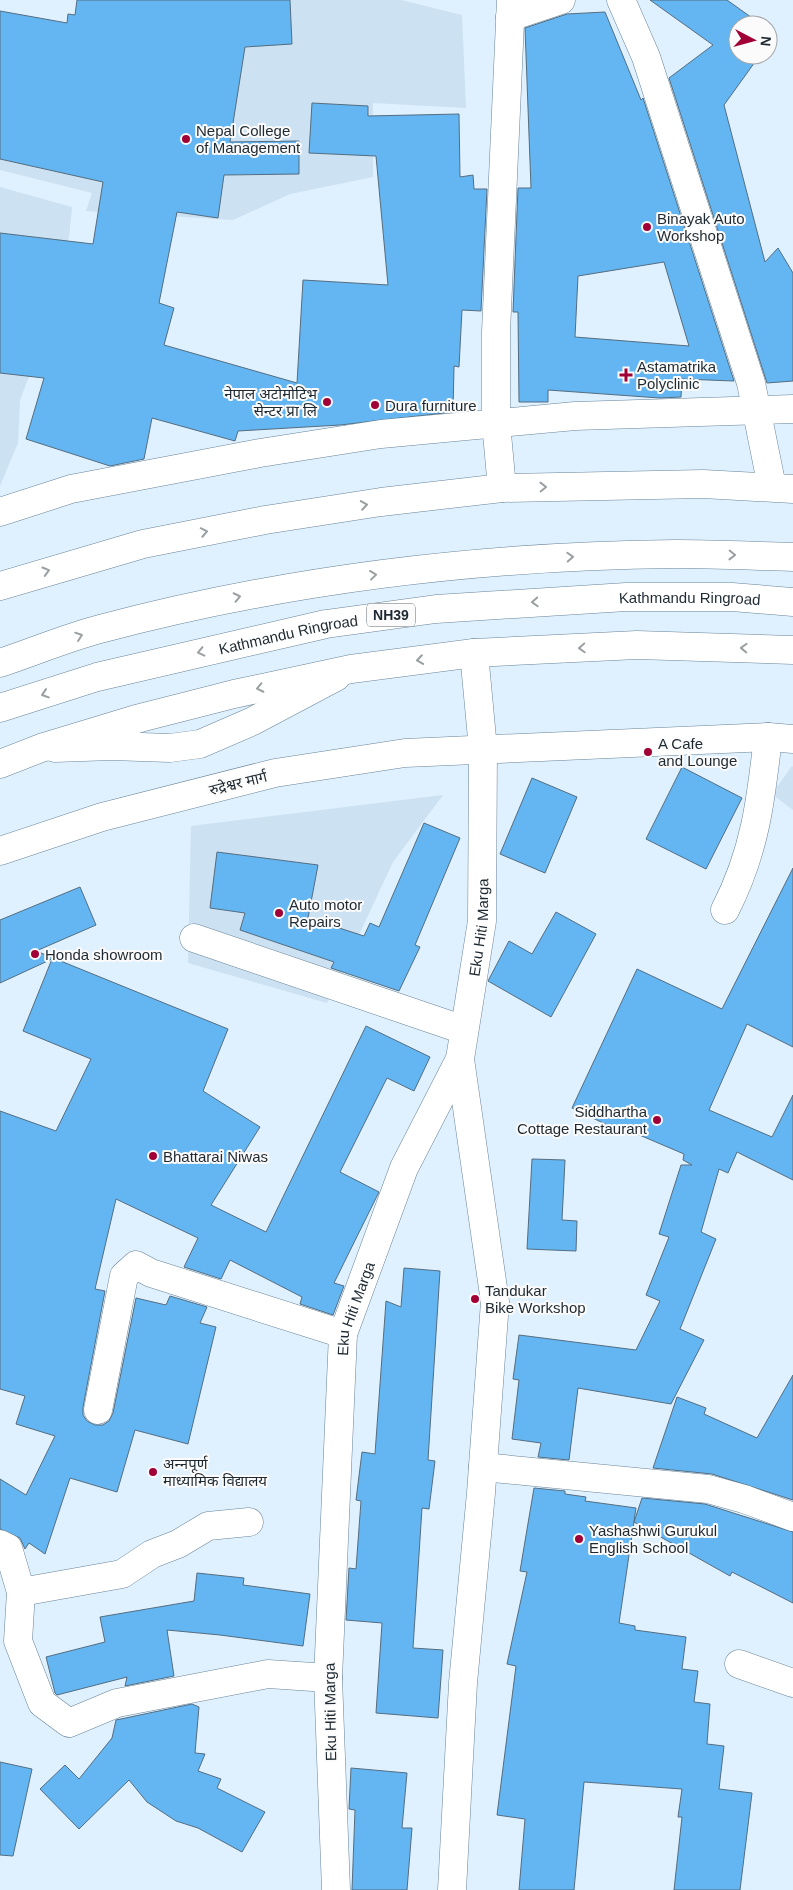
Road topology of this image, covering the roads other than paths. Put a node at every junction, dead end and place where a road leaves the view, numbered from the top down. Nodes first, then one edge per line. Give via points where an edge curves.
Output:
1 (561, 0) edge
2 (621, 0) edge
3 (511, 8) edge
4 (756, 409) junction
5 (793, 409) edge
6 (496, 423) junction
7 (502, 488) junction
8 (782, 488) edge
9 (0, 512) edge
10 (793, 557) edge
11 (0, 586) edge
12 (793, 602) edge
13 (793, 650) edge
14 (474, 653) junction
15 (0, 663) edge
16 (351, 669) junction
17 (0, 708) edge
18 (780, 738) edge
19 (42, 748) junction
20 (483, 750) junction
21 (0, 764) edge
22 (0, 851) edge
23 (725, 910) dead end
24 (194, 938) dead end
25 (464, 1030) junction
26 (460, 1059) junction
27 (343, 1334) junction
28 (98, 1410) dead end
29 (483, 1467) junction
30 (793, 1517) edge
31 (248, 1522) dead end
32 (0, 1544) edge
33 (21, 1592) junction
34 (739, 1664) dead end
35 (328, 1678) junction
36 (793, 1683) edge
37 (336, 1890) edge
38 (452, 1890) edge

1 - 3 main road
2 - 4 main road via 646,57 752,383
3 - 6 main road via 496,332
4 - 5 main road
4 - 6 main road via 575,416
4 - 8 main road
6 - 7 main road
6 - 9 main road via 381,434 260,453 71,489
7 -> 8 main road via 703,484
11 -> 7 main road via 153,542 265,520
15 -> 10 main road via 97,630 256,593 436,567 568,557 677,554
12 -> 17 main road, Kathmandu Ringroad / NH39 via 732,596 626,597 436,609 345,621 97,676
13 -> 14 main road via 637,645
14 -> 16 main road
14 - 20 main road, Eku Hiti Marga
16 -> 19 main road via 196,703
16 - 19 main road via 253,721 200,744 170,748
18 - 20 main road, रुद्रेश्वर मार्ग
18 - 23 main road via 738,886
19 - 21 main road
20 - 22 main road, रुद्रेश्वर मार्ग via 405,753 275,774 102,816
20 - 25 main road, Eku Hiti Marga via 482,921
24 - 25 main road
25 - 26 main road, Eku Hiti Marga
26 - 27 main road, Eku Hiti Marga via 404,1168
26 - 29 main road via 495,1302
27 - 28 main road via 151,1273 136,1265 124,1276
27 - 35 main road, Eku Hiti Marga
29 - 30 main road via 708,1489
29 - 38 main road via 463,1683
31 - 33 main road via 208,1526 178,1544 152,1554 122,1574
32 - 33 main road via 8,1548
33 - 35 main road via 18,1641 42,1703 69,1723 117,1703 268,1674
34 - 36 main road
35 - 37 main road, Eku Hiti Marga

